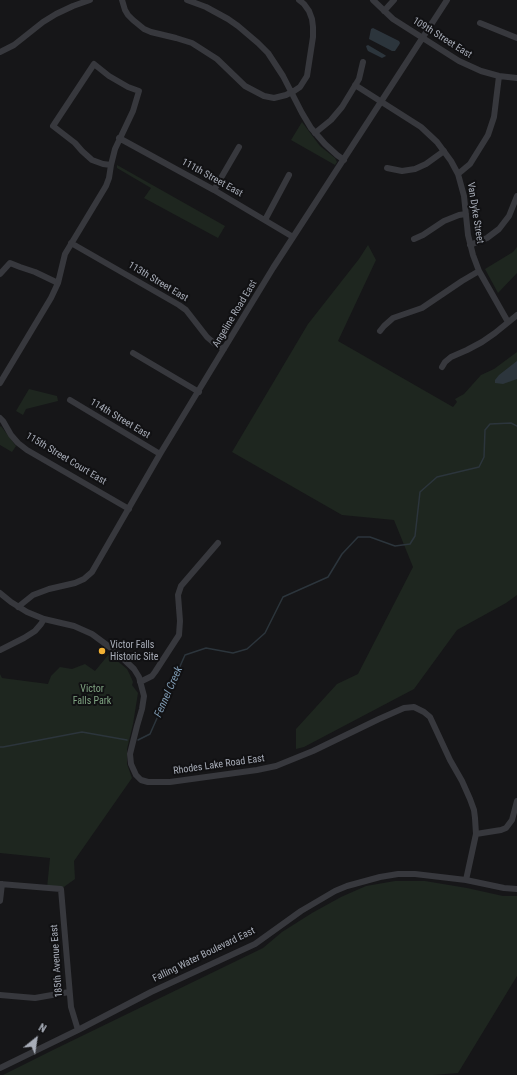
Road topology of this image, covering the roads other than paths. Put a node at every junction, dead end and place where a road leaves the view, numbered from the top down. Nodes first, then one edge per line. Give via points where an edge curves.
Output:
1 (90, 0) edge
2 (122, 0) edge
3 (187, 0) edge
4 (298, 0) edge
5 (373, 0) edge
6 (394, 0) edge
7 (447, 0) edge
8 (384, 11) junction
9 (480, 23) dead end
10 (423, 38) junction
11 (517, 38) edge
12 (0, 52) edge
13 (363, 62) dead end
14 (499, 76) junction
15 (517, 78) edge
16 (355, 86) junction
17 (292, 92) junction
18 (382, 102) junction
19 (315, 133) junction
20 (120, 138) junction
21 (239, 146) dead end
22 (444, 151) junction
23 (344, 160) junction
24 (110, 165) junction
25 (387, 168) dead end
26 (458, 174) junction
27 (289, 175) dead end
28 (214, 190) junction
29 (517, 196) edge
30 (466, 214) junction
31 (265, 220) junction
32 (294, 237) junction
33 (414, 239) dead end
34 (71, 243) junction
35 (470, 245) junction
36 (480, 271) junction
37 (0, 274) edge
38 (58, 283) junction
39 (517, 315) edge
40 (508, 322) junction
41 (380, 331) dead end
42 (224, 349) junction
43 (134, 353) dead end
44 (442, 368) dead end
45 (0, 383) edge
46 (199, 392) junction
47 (70, 400) dead end
48 (0, 418) edge
49 (160, 454) junction
50 (129, 509) junction
51 (218, 543) dead end
52 (0, 592) edge
53 (18, 607) junction
54 (44, 619) junction
55 (0, 650) edge
56 (140, 682) junction
57 (517, 802) edge
58 (476, 834) junction
59 (466, 880) junction
60 (1, 884) edge
61 (517, 889) edge
62 (0, 901) edge
63 (69, 992) junction
64 (0, 995) edge
65 (78, 1030) junction
66 (0, 1068) edge

1 - 12 street via 56,14 14,45
2 - 17 street via 128,15 138,24 151,32 192,44 217,59 245,86 270,97 280,97
3 - 17 street via 228,19 249,35 271,58
4 - 17 street via 311,15 313,37 307,76 300,87
5 - 8 street, 109th Street East
6 - 8 street
7 - 10 street, Angeline Road East
8 - 10 street, 109th Street East
9 - 11 street
10 - 14 street, 109th Street East via 465,64
10 - 18 street, Angeline Road East
13 - 16 street
14 - 15 street, 109th Street East
14 - 26 street via 494,117 488,135 470,164
16 - 18 street, Van Dyke Street
16 - 19 street via 338,113
17 - 19 street
18 - 22 street, Van Dyke Street via 421,127
18 - 23 street, Angeline Road East
19 - 23 street
20 - 24 street
20 - 24 street via 139,91 109,76 94,64 53,126 92,160
20 - 28 street, 111th Street East
21 - 28 street
22 - 25 street via 415,169 402,171
22 - 26 street, Van Dyke Street
23 - 32 street, Angeline Road East
24 - 34 street via 106,186
26 - 30 street, Van Dyke Street
27 - 31 street
28 - 31 street, 111th Street East
29 - 35 street via 509,216 499,229 487,238
30 - 33 street via 444,220
30 - 35 street, Van Dyke Street
31 - 32 street, 111th Street East
32 - 42 street, Angeline Road East
34 - 38 street via 63,259
34 - 42 street, 113th Street East via 179,305 186,310 206,337
35 - 36 street, Van Dyke Street
36 - 40 street
36 - 41 street via 422,308 393,318
37 - 38 street via 10,263
38 - 45 street
39 - 40 street
40 - 44 street via 482,342 451,357
42 - 46 street, Angeline Road East
43 - 46 street
46 - 49 street, Angeline Road East
47 - 49 street, 114th Street East
48 - 50 street, 115th Street Court East via 18,443 27,450
49 - 50 street, Angeline Road East
50 - 53 street, Angeline Road East via 88,576 75,583 33,595
51 - 56 street via 181,586 178,595 179,635 152,676
52 - 53 street, Rhodes Lake Road East
53 - 54 street, Rhodes Lake Road East
54 - 55 street via 35,631
54 - 56 street, Rhodes Lake Road East via 74,626 92,634 130,664
56 - 58 street, Rhodes Lake Road East via 144,696 130,758 136,775 148,782 170,782 276,766 393,712 404,708 420,710 430,717 462,781 475,818
57 - 58 street via 512,820 506,828
58 - 59 street, Rhodes Lake Road East
59 - 61 street
59 - 65 street, Falling Water Boulevard East via 398,874 347,886 301,911 255,944 151,992
60 - 62 street
60 - 63 street, 185th Avenue East via 61,889
63 - 64 street via 35,998
63 - 65 street, 185th Avenue East
65 - 66 street, Falling Water Boulevard East

